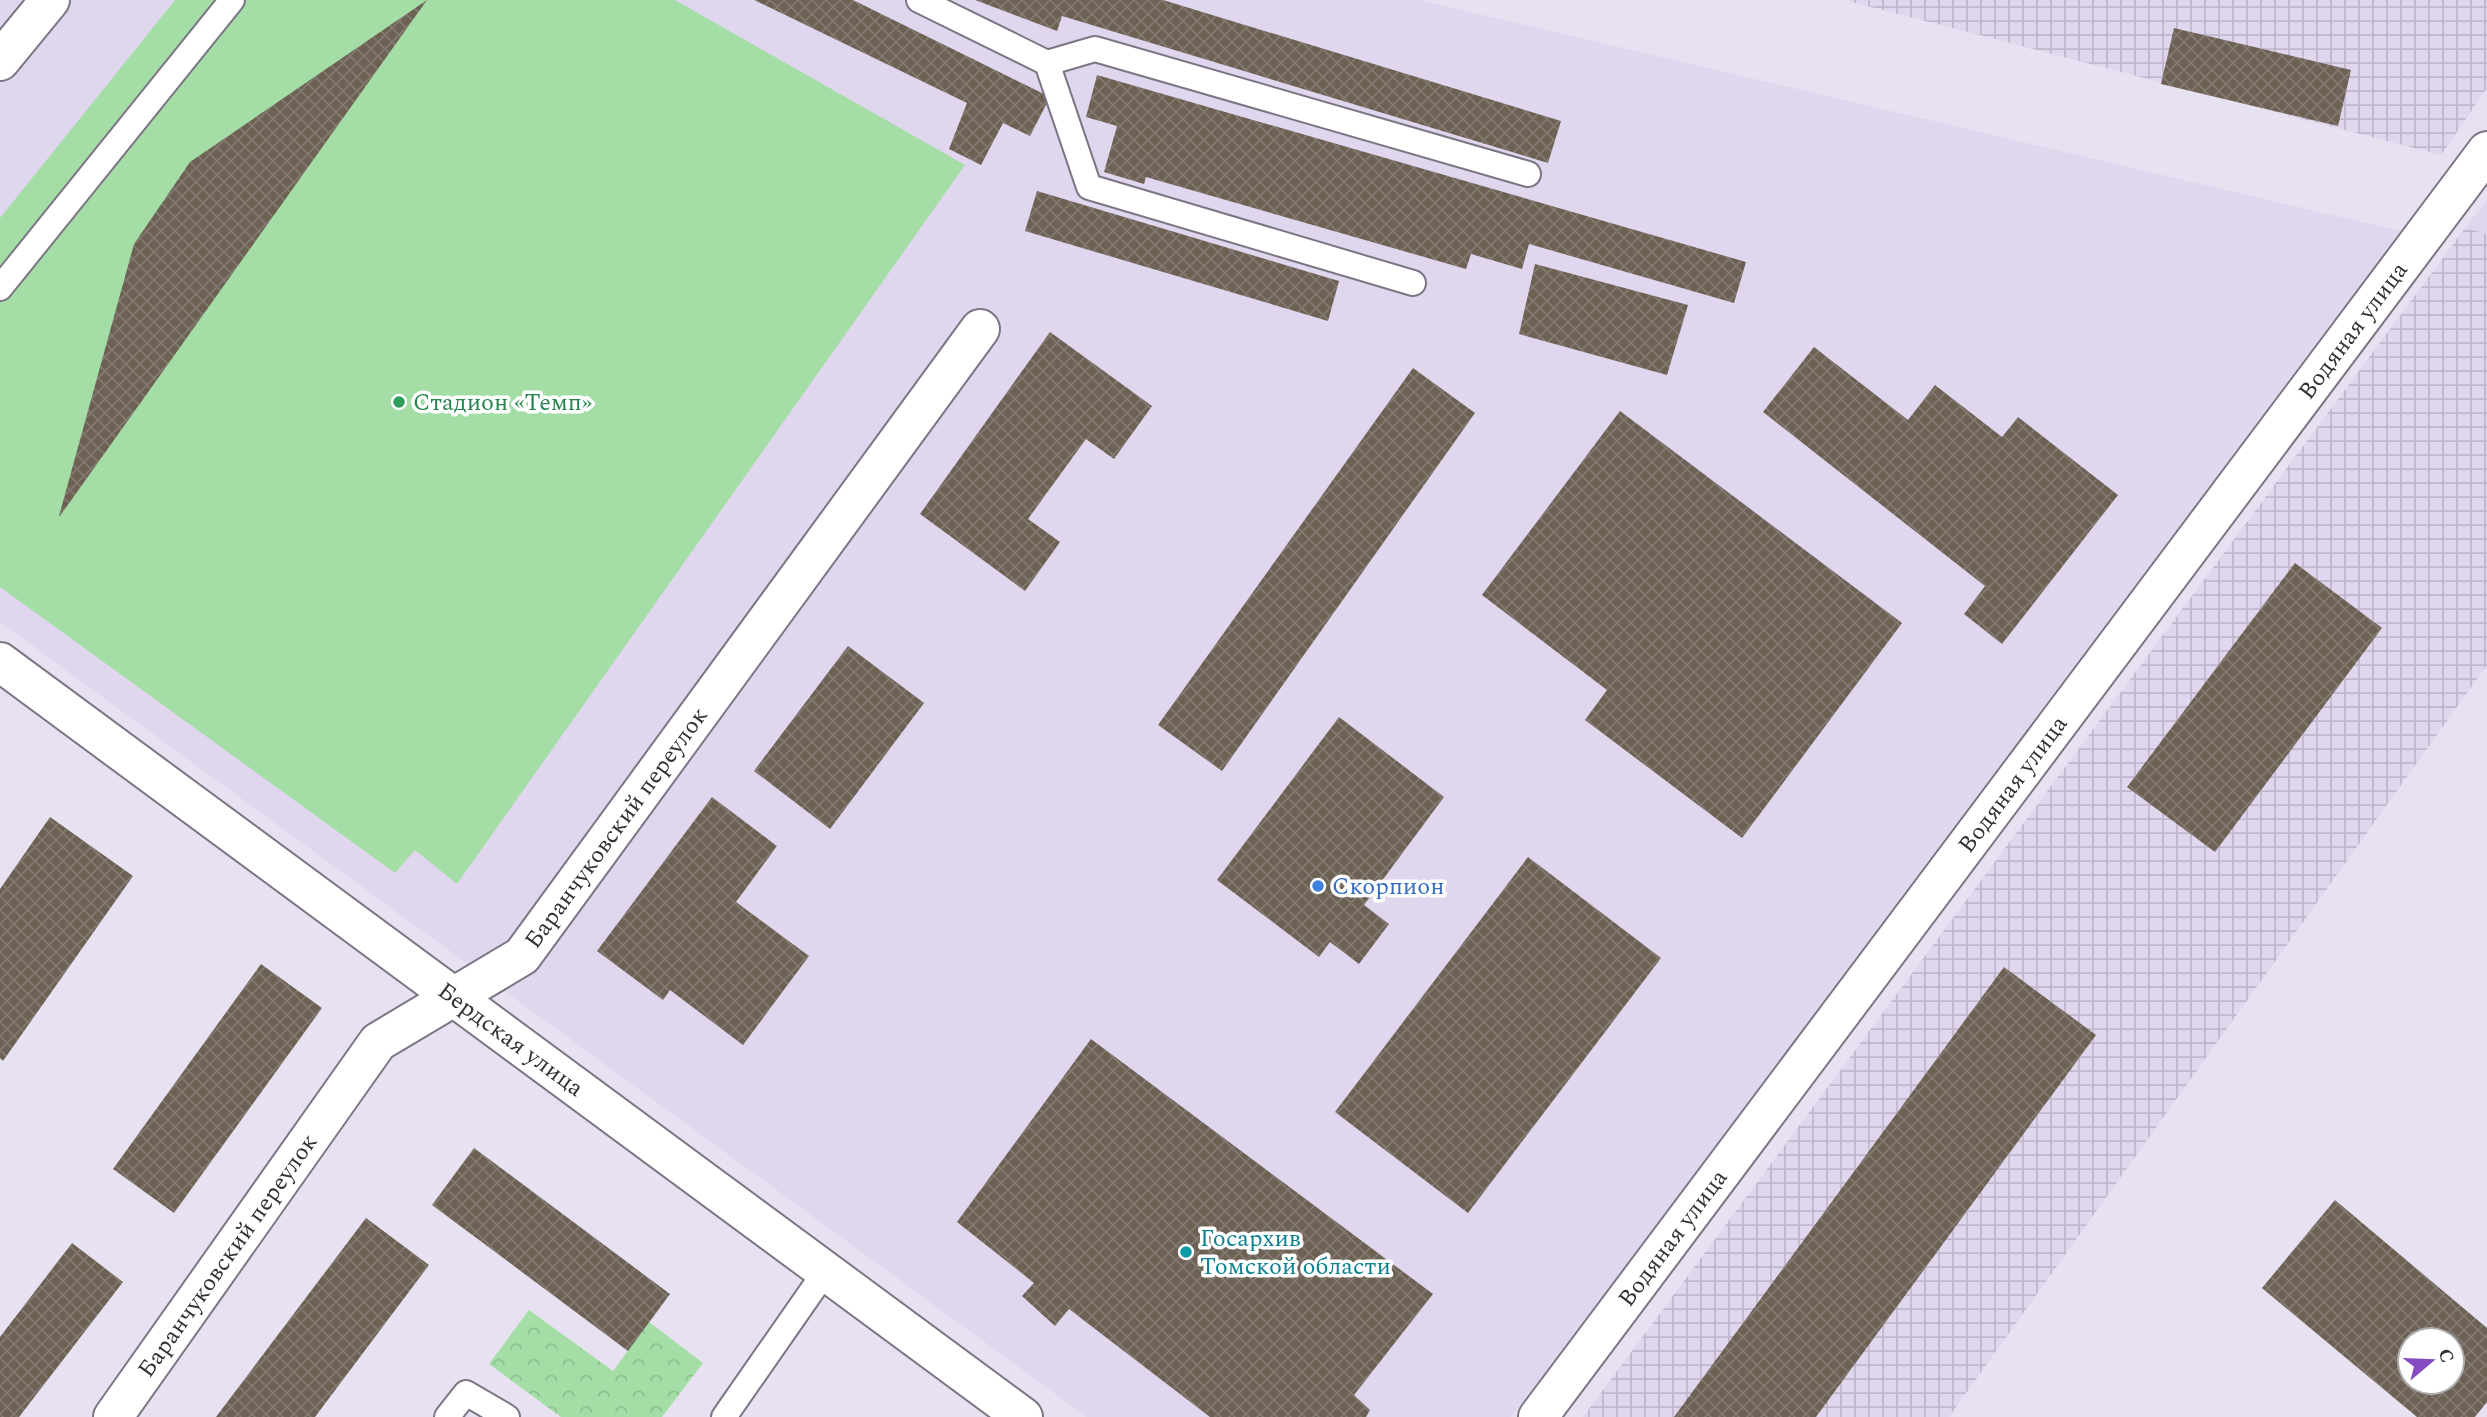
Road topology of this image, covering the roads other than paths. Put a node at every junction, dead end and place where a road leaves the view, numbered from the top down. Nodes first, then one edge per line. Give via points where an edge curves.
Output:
1 (50, 0) edge
2 (232, 0) edge
3 (919, 0) edge
4 (0, 61) edge
5 (1047, 63) junction
6 (2487, 150) edge
7 (1528, 174) dead end
8 (1413, 283) dead end
9 (0, 288) edge
10 (980, 330) dead end
11 (0, 662) edge
12 (452, 998) junction
13 (825, 1272) junction
14 (113, 1417) edge
15 (447, 1417) edge
16 (508, 1417) edge
17 (724, 1417) edge
18 (1023, 1417) edge
19 (1538, 1417) edge

1 - 4 street
2 - 9 lane
3 - 5 lane
5 - 7 lane via 1095,49
5 - 8 lane via 1090,187
6 - 19 street, Водяная улица
10 - 12 street, Баранчуковский переулок via 522,956
11 - 12 street, Бердская улица
12 - 13 street, Бердская улица
12 - 14 street, Баранчуковский переулок via 379,1042
13 - 17 lane
13 - 18 street, Бердская улица
15 - 16 lane via 466,1392

